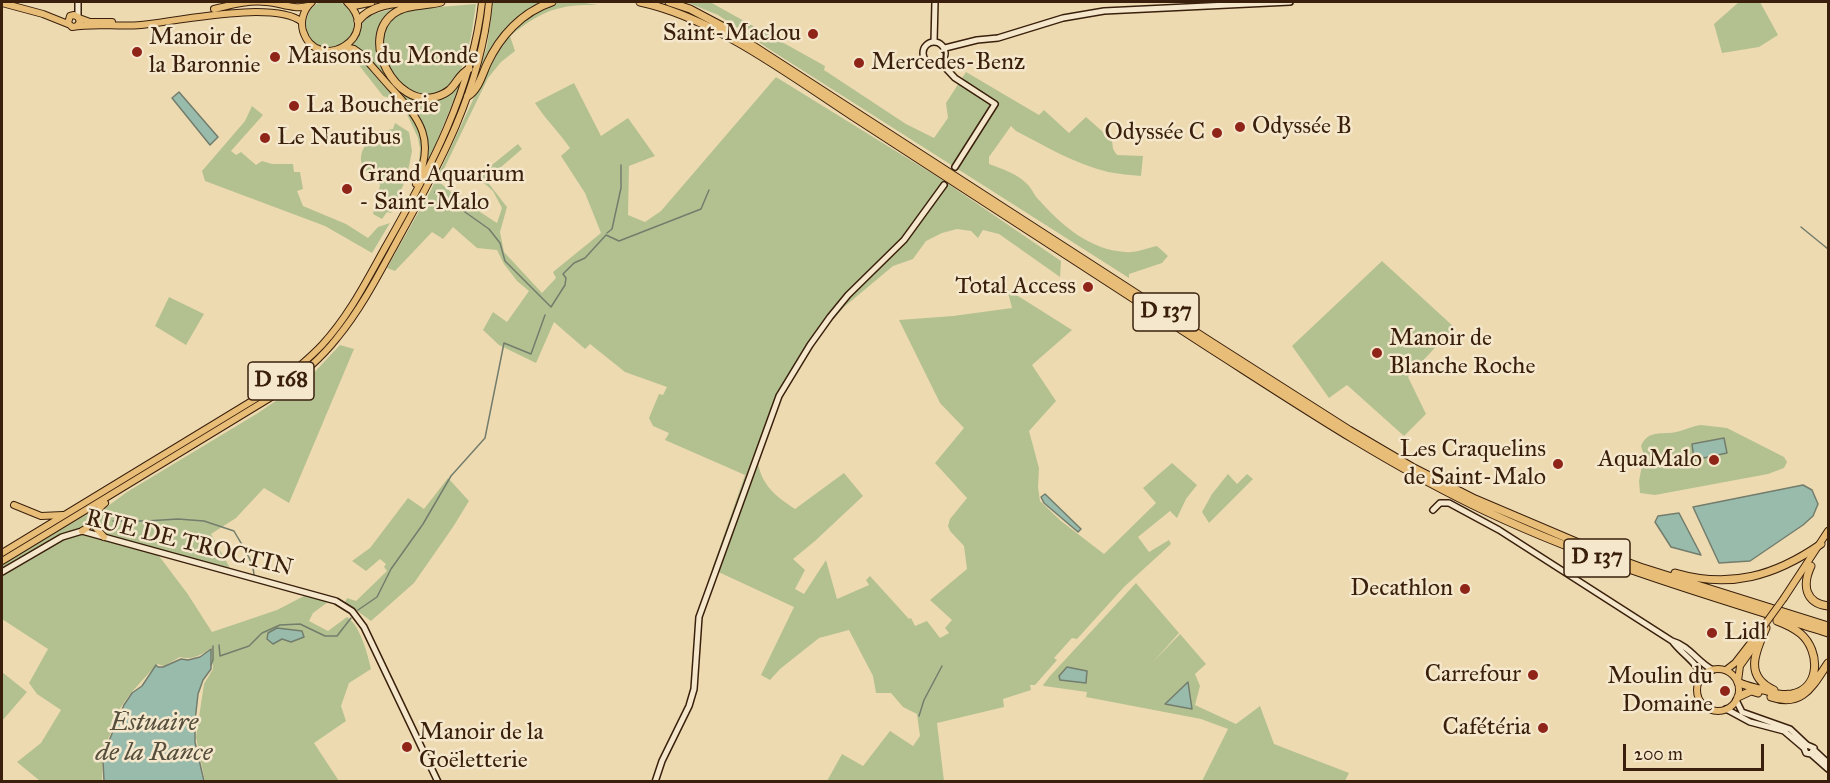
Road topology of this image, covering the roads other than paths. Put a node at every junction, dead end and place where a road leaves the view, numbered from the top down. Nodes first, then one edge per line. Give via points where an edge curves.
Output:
1 (77, 2) edge
2 (371, 2) edge
3 (417, 2) edge
4 (441, 2) edge
5 (482, 2) edge
6 (489, 2) edge
7 (552, 2) edge
8 (640, 2) edge
9 (669, 2) edge
10 (935, 2) edge
11 (1290, 2) edge
12 (2, 3) edge
13 (310, 4) edge
14 (350, 4) edge
15 (73, 18) junction
16 (358, 21) junction
17 (302, 22) junction
18 (934, 42) junction
19 (344, 47) junction
20 (945, 48) junction
21 (941, 63) junction
22 (469, 69) junction
23 (468, 96) junction
24 (955, 167) dead end
25 (944, 185) dead end
26 (410, 204) junction
27 (117, 492) junction
28 (15, 505) dead end
29 (1433, 510) dead end
30 (64, 515) junction
31 (92, 523) junction
32 (82, 531) junction
33 (1828, 531) edge
34 (104, 537) junction
35 (1828, 540) edge
36 (1821, 544) junction
37 (2, 553) edge
38 (2, 561) edge
39 (1811, 566) junction
40 (1640, 567) junction
41 (2, 573) edge
42 (1785, 598) junction
43 (1727, 601) junction
44 (1828, 606) edge
45 (1828, 626) edge
46 (1765, 628) junction
47 (1828, 633) edge
48 (1672, 641) junction
49 (1828, 663) edge
50 (1713, 670) junction
51 (1726, 670) junction
52 (1702, 677) junction
53 (1738, 682) junction
54 (1785, 694) junction
55 (1737, 699) junction
56 (1726, 709) junction
57 (1806, 746) junction
58 (1813, 752) junction
59 (1828, 763) edge
60 (1828, 769) edge
61 (438, 782) edge
62 (655, 782) edge

1 - 15 street
2 - 14 highway
3 - 16 highway via 373,9
4 - 22 highway via 410,7 389,18 379,44 383,61 403,89 422,99 446,93
5 - 22 main road, D 168
6 - 23 main road, D 168
7 - 23 highway via 533,9 509,30 488,61 474,93
8 - 43 highway, D 137 via 687,16 765,60 1346,435 1410,472 1556,542
9 - 40 highway, D 137 via 724,27 1349,430 1475,500
10 - 18 street
11 - 20 street via 1110,10
12 - 15 main road
13 - 15 main road via 297,8 254,2 144,22
13 - 17 main road
14 - 16 main road
15 - 17 main road via 80,22 77,26 141,25 248,9 283,13
16 - 19 main road via 354,36
17 - 19 main road via 305,36 315,47 330,51
18 - 20 street
18 - 21 street via 924,49 924,57 929,63
19 - 26 main road via 361,54 419,122 424,158
20 - 21 street
21 - 24 street via 955,78 995,104
22 - 26 main road, D 168 via 448,127
23 - 27 main road, D 168 via 428,186 363,302 331,345 273,396
25 - 62 street via 904,240 830,317 779,396 699,617 694,689 689,706
26 - 30 main road, D 168 via 341,322 305,362 270,390
27 - 31 main road via 95,512
27 - 38 main road, D 168
28 - 30 main road via 41,516
29 - 48 street via 1440,503 1450,503
30 - 37 main road, D 168
31 - 32 main road
31 - 34 main road
32 - 34 street, RUE DE TROCTIN
32 - 41 street, RUE DE TROCTIN via 62,537
33 - 36 main road
34 - 61 street, RUE DE TROCTIN via 306,592 336,601 352,611 359,618
35 - 39 main road
36 - 40 highway via 1749,579 1706,579
36 - 42 main road
39 - 42 main road
39 - 44 highway via 1806,590 1818,604
40 - 45 highway, D 137
42 - 46 main road, bridge
43 - 47 highway, D 137
43 - 54 highway via 1786,625 1810,644 1814,675 1802,690
46 - 51 main road
46 - 53 main road via 1740,666
46 - 54 highway via 1755,652 1755,669 1764,684
48 - 50 street via 1688,648
48 - 52 street via 1692,659
49 - 55 highway via 1809,691 1798,698 1781,700 1751,692
50 - 51 main road
50 - 52 main road
51 - 53 main road
52 - 56 main road via 1697,693 1702,704 1715,711
53 - 54 highway
53 - 55 main road
55 - 56 main road
55 - 57 street via 1742,712 1790,729
56 - 57 street via 1750,722 1784,731
57 - 58 street via 1806,753
58 - 59 street
58 - 60 street

